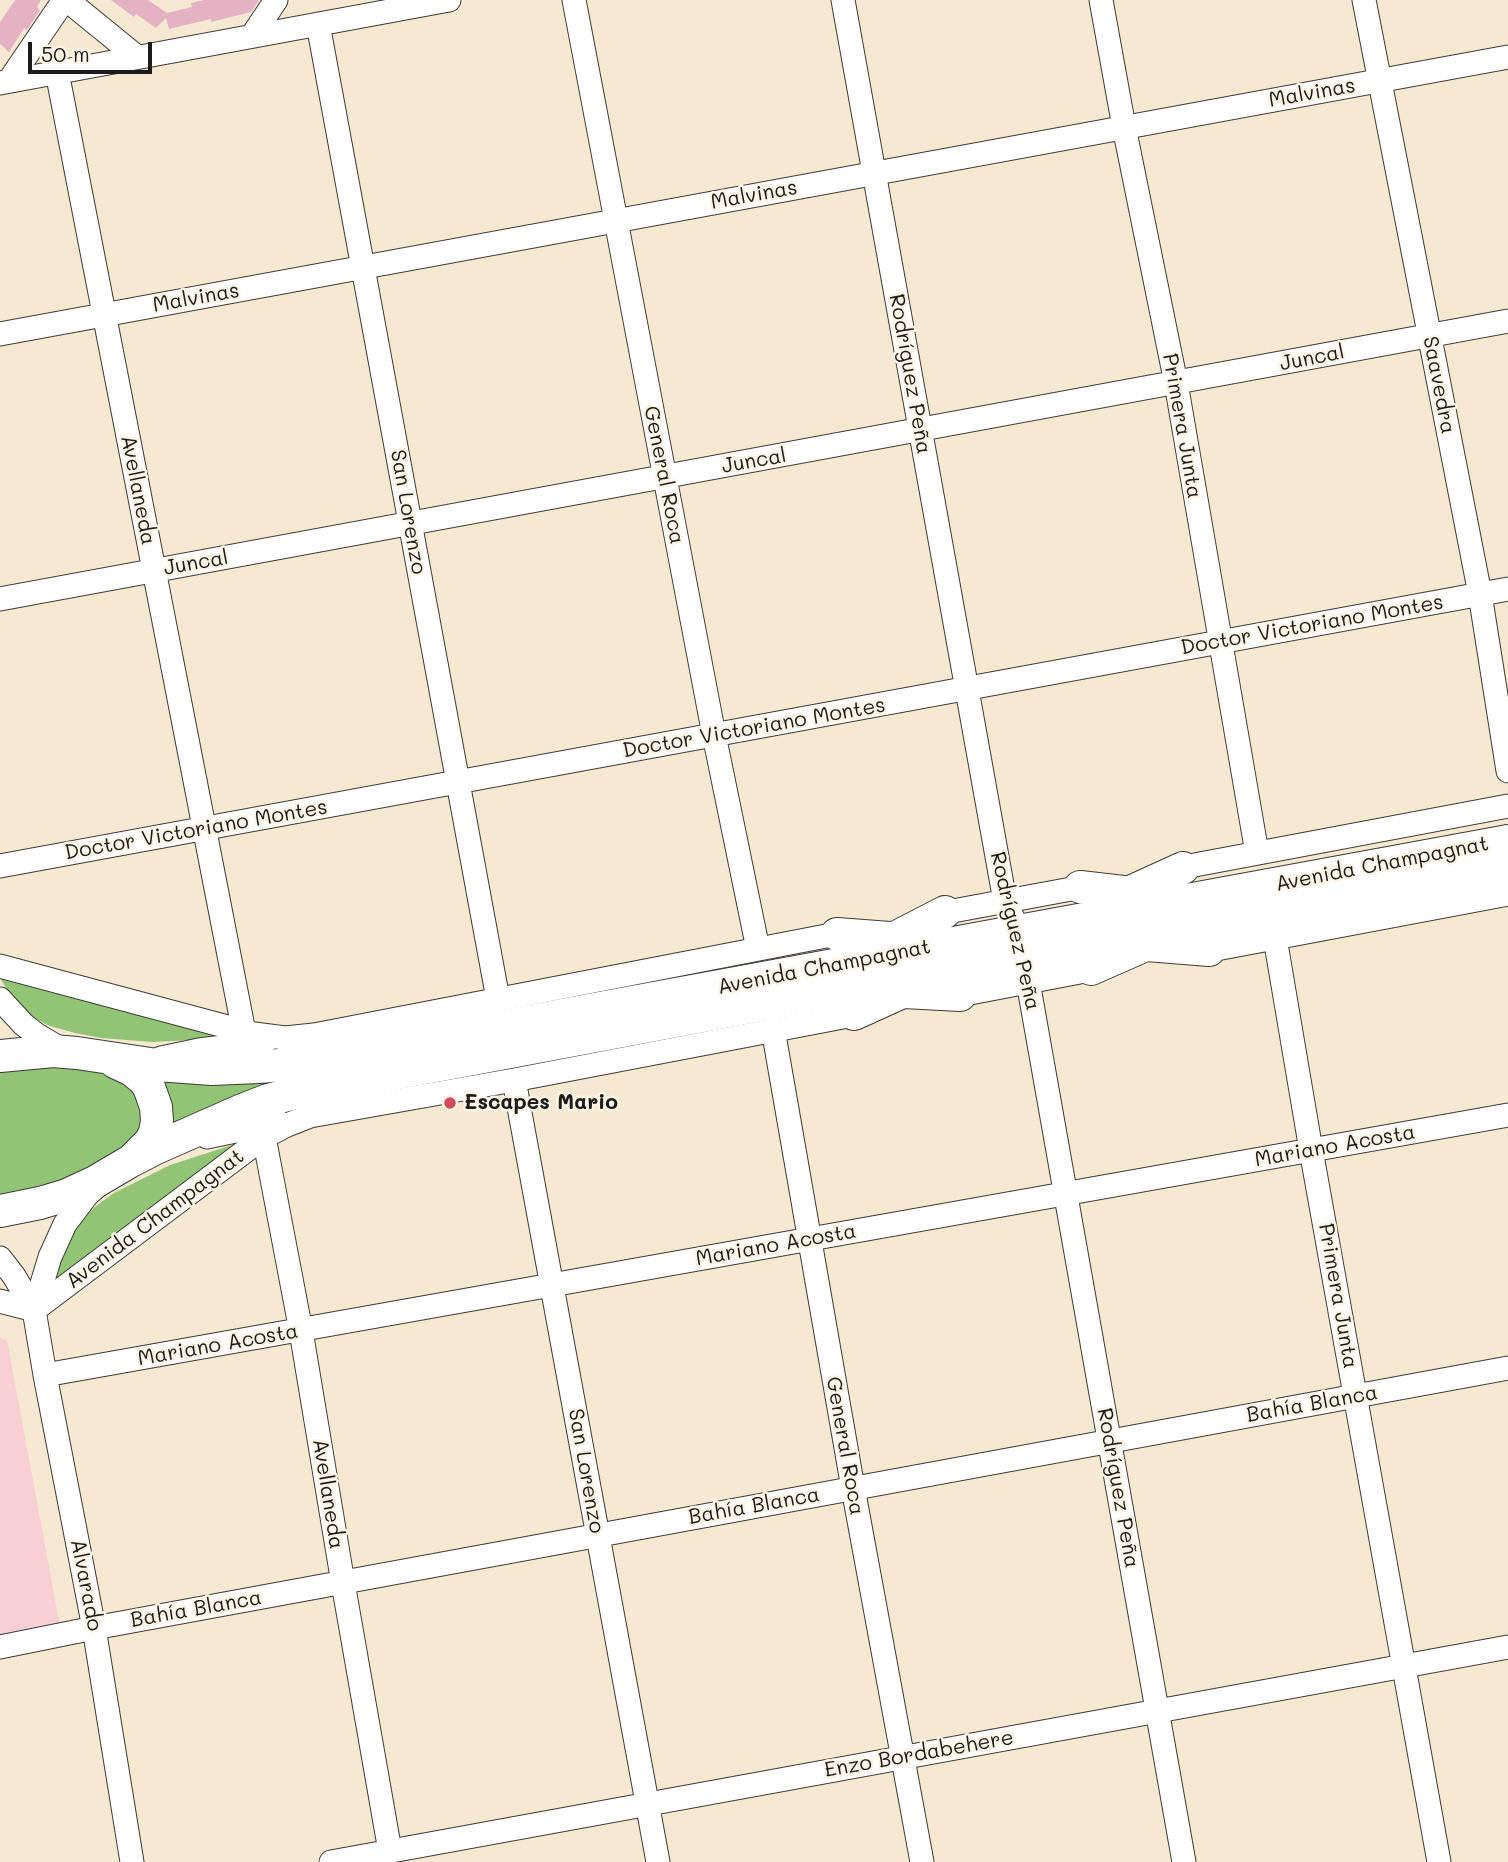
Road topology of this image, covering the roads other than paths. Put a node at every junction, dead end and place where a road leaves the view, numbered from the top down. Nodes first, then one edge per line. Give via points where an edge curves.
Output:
1 (65, 0) edge
2 (276, 0) edge
3 (449, 0) edge
4 (574, 0) edge
5 (843, 0) edge
6 (1101, 0) edge
7 (1364, 0) edge
8 (382, 6) edge
9 (318, 24) junction
10 (252, 36) junction
11 (137, 57) junction
12 (1508, 57) edge
13 (57, 72) junction
14 (1380, 80) junction
15 (5, 82) edge
16 (1124, 127) junction
17 (874, 173) junction
18 (616, 221) junction
19 (363, 267) junction
20 (104, 315) junction
21 (1508, 321) edge
22 (0, 334) edge
23 (1430, 336) junction
24 (1176, 383) junction
25 (920, 430) junction
26 (665, 477) junction
27 (410, 524) junction
28 (153, 571) junction
29 (1508, 589) edge
30 (1480, 594) junction
31 (0, 599) edge
32 (1220, 642) junction
33 (967, 689) junction
34 (714, 735) junction
35 (1508, 771) edge
36 (458, 782) junction
37 (1508, 806) edge
38 (204, 829) junction
39 (1508, 841) edge
40 (1257, 853) junction
41 (0, 866) edge
42 (1508, 867) edge
43 (1183, 868) junction
44 (1080, 887) junction
45 (1128, 893) junction
46 (1508, 894) edge
47 (1006, 901) junction
48 (1196, 926) junction
49 (1275, 937) junction
50 (1088, 944) junction
51 (758, 949) junction
52 (952, 955) junction
53 (1024, 957) junction
54 (0, 966) edge
55 (845, 975) junction
56 (0, 999) edge
57 (498, 999) junction
58 (773, 1029) junction
59 (244, 1032) junction
60 (299, 1038) junction
61 (87, 1055) junction
62 (0, 1056) edge
63 (138, 1062) junction
64 (514, 1080) junction
65 (1508, 1115) edge
66 (310, 1116) junction
67 (264, 1138) junction
68 (1311, 1150) junction
69 (134, 1160) junction
70 (1065, 1194) junction
71 (0, 1211) edge
72 (809, 1239) junction
73 (0, 1258) edge
74 (552, 1285) junction
75 (0, 1301) edge
76 (34, 1310) junction
77 (302, 1331) junction
78 (1508, 1368) edge
79 (45, 1375) junction
80 (1356, 1396) junction
81 (1110, 1441) junction
82 (853, 1488) junction
83 (598, 1535) junction
84 (343, 1583) junction
85 (94, 1628) junction
86 (0, 1647) edge
87 (1508, 1647) edge
88 (1404, 1666) junction
89 (1157, 1711) junction
90 (902, 1758) junction
91 (647, 1804) junction
92 (390, 1851) junction
93 (132, 1862) edge
94 (331, 1862) edge
95 (658, 1862) edge
96 (922, 1862) edge
97 (1184, 1862) edge
98 (1439, 1862) edge

1 - 11 street
1 - 15 street
2 - 10 street
3 - 8 street
4 - 18 street, General Roca
5 - 17 street, Rodríguez Peña
6 - 16 street, Primera Junta
7 - 14 street, Saavedra
8 - 9 street
9 - 10 street
9 - 19 street, San Lorenzo
10 - 11 street
11 - 13 street
12 - 14 street, Malvinas
13 - 15 street
13 - 20 street, Avellaneda
14 - 16 street, Malvinas
14 - 23 street, Saavedra
16 - 17 street, Malvinas
16 - 24 street, Primera Junta
17 - 18 street, Malvinas
17 - 25 street, Rodríguez Peña
18 - 19 street, Malvinas
18 - 26 street, General Roca
19 - 20 street, Malvinas
19 - 27 street, San Lorenzo
20 - 22 street, Malvinas
20 - 28 street, Avellaneda
21 - 23 street, Juncal
23 - 24 street, Juncal
23 - 30 street, Saavedra
24 - 25 street, Juncal
24 - 32 street, Primera Junta
25 - 26 street, Juncal
25 - 33 street, Rodríguez Peña
26 - 27 street, Juncal
26 - 34 street, General Roca
27 - 28 street, Juncal
27 - 36 street, San Lorenzo
28 - 31 street, Juncal
28 - 38 street, Avellaneda
29 - 30 street, Doctor Victoriano Montes
30 - 32 street, Doctor Victoriano Montes
30 - 35 street, Saavedra
32 - 33 street, Doctor Victoriano Montes
32 - 40 street, Primera Junta
33 - 34 street, Doctor Victoriano Montes
33 - 47 street, Rodríguez Peña
34 - 36 street, Doctor Victoriano Montes
34 - 51 street, General Roca
36 - 38 street, Doctor Victoriano Montes
36 - 57 street, San Lorenzo
37 - 40 street, Avenida Champagnat
38 - 41 street, Doctor Victoriano Montes
38 - 59 street, Avellaneda
39 - 48 highway, Avenida Champagnat
40 - 43 street, Avenida Champagnat
42 - 48 highway, Avenida Champagnat
43 - 44 street, Avenida Champagnat
43 - 45 highway
44 - 45 highway
44 - 47 street, Avenida Champagnat
45 - 48 highway
45 - 50 highway
46 - 49 street, Avenida Champagnat
47 - 52 street, Avenida Champagnat
47 - 53 street, Rodríguez Peña
48 - 49 street, Avenida Champagnat
48 - 50 highway, Avenida Champagnat
48 - 50 highway via 1147,945
49 - 68 street, Primera Junta
50 - 53 highway, Avenida Champagnat
51 - 55 street, Avenida Champagnat
51 - 57 street, Avenida Champagnat
52 - 53 highway, Avenida Champagnat
52 - 55 highway, Avenida Champagnat
52 - 55 street, Avenida Champagnat
52 - 55 highway via 895,938
52 - 55 highway via 902,992
53 - 70 street, Rodríguez Peña
54 - 59 street, Avenida Champagnat
55 - 58 street, Avenida Champagnat
55 - 63 highway, Avenida Champagnat via 301,1063 212,1069
55 - 69 highway, Avenida Champagnat via 268,1100
56 - 61 street via 37,1035 59,1048
57 - 60 street, Avenida Champagnat
58 - 64 street, Avenida Champagnat
58 - 72 street, General Roca
59 - 60 street, Avenida Champagnat
60 - 63 street, Avenida Champagnat
61 - 62 highway, Avenida Champagnat via 53,1051
61 - 63 highway, Avenida Champagnat
61 - 69 highway via 119,1063 149,1087 158,1121 151,1141
64 - 66 street, Avenida Champagnat
64 - 74 street, San Lorenzo
65 - 68 street, Mariano Acosta
66 - 67 street, Avenida Champagnat
66 - 69 street, Avenida Champagnat via 240,1129
67 - 76 street, Avenida Champagnat
67 - 77 street, Avellaneda
68 - 70 street, Mariano Acosta
68 - 80 street, Primera Junta
69 - 71 highway, Avenida Champagnat via 67,1195
69 - 76 street, Alvarado via 87,1195 65,1224
70 - 72 street, Mariano Acosta
70 - 81 street, Rodríguez Peña
72 - 74 street, Mariano Acosta
72 - 82 street, General Roca
73 - 76 street, Alvarado
74 - 77 street, Mariano Acosta
74 - 83 street, San Lorenzo
75 - 76 street
76 - 79 street, Alvarado
77 - 79 street, Mariano Acosta
77 - 84 street, Avellaneda
78 - 80 street, Bahía Blanca
79 - 85 street, Alvarado
80 - 81 street, Bahía Blanca
80 - 88 street, Primera Junta
81 - 82 street, Bahía Blanca
81 - 89 street, Rodríguez Peña
82 - 83 street, Bahía Blanca
82 - 90 street, General Roca
83 - 84 street, Bahía Blanca
83 - 91 street, San Lorenzo
84 - 85 street, Bahía Blanca
84 - 92 street, Avellaneda
85 - 86 street, Bahía Blanca
85 - 93 street, Alvarado
87 - 88 street, Enzo Bordabehere
88 - 89 street, Enzo Bordabehere
88 - 98 street, Primera Junta
89 - 90 street, Enzo Bordabehere
89 - 97 street, Rodríguez Peña
90 - 91 street, Enzo Bordabehere
90 - 96 street, General Roca
91 - 92 street, Enzo Bordabehere
91 - 95 street, San Lorenzo
92 - 94 street, Enzo Bordabehere

